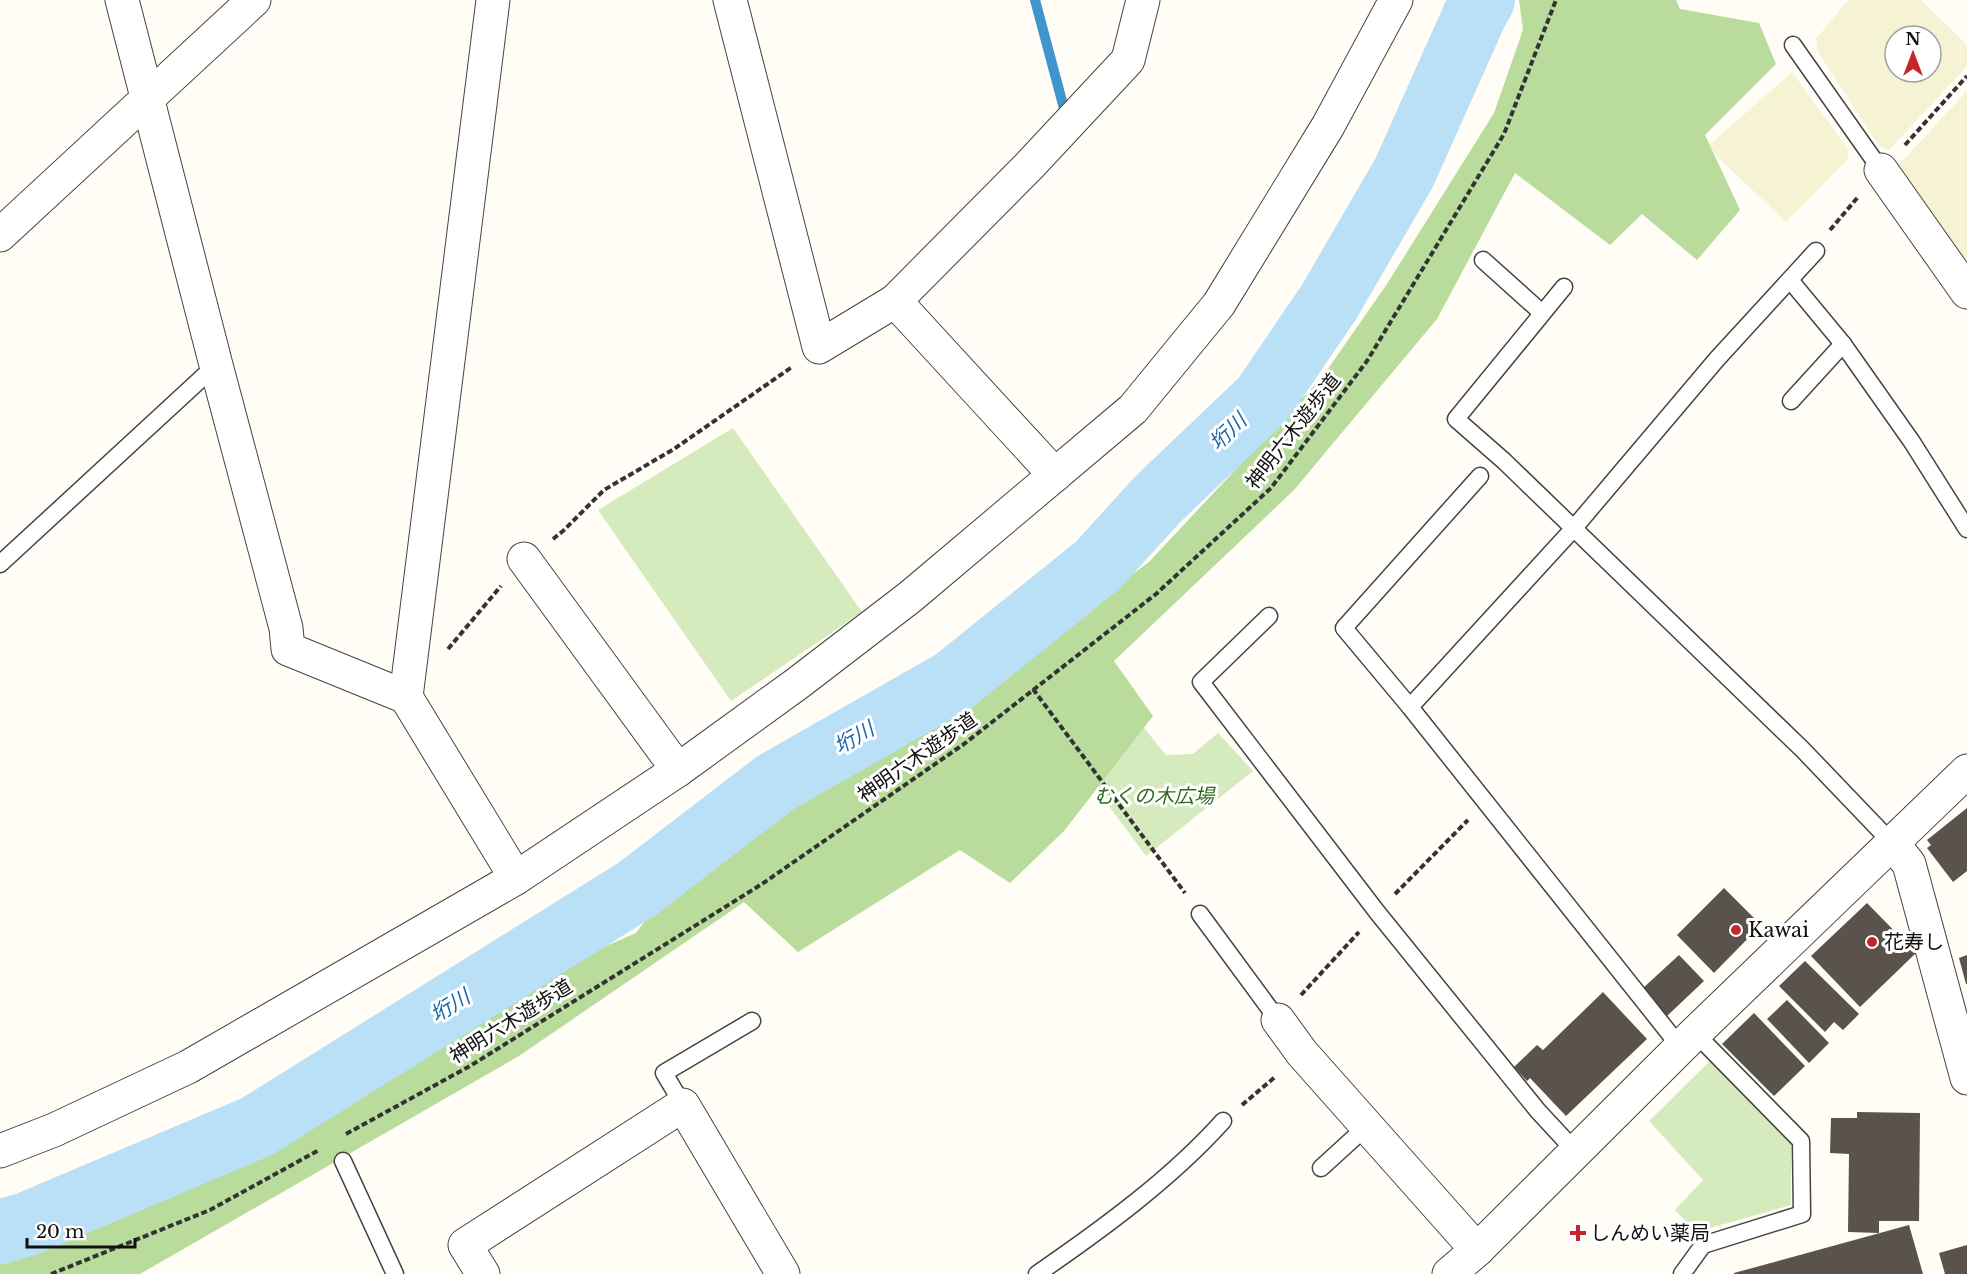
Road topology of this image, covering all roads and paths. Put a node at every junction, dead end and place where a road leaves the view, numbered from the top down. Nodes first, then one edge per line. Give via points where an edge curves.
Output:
1 (122, 0) edge
2 (254, 0) edge
3 (493, 0) edge
4 (730, 0) edge
5 (1143, 0) edge
6 (1556, 0) edge
7 (1393, 1) edge
8 (1793, 45) dead end
9 (1967, 76) edge
10 (148, 100) junction
11 (1881, 170) junction
12 (0, 236) edge
13 (1816, 251) joint
14 (1483, 260) dead end
15 (1790, 280) junction
16 (1564, 287) dead end
17 (1967, 292) edge
18 (895, 301) junction
19 (1542, 313) junction
20 (1843, 344) junction
21 (819, 347) junction
22 (216, 365) junction
23 (1791, 401) dead end
24 (1055, 475) junction
25 (1480, 477) dead end
26 (1574, 528) junction
27 (1967, 529) edge
28 (524, 559) junction
29 (0, 564) edge
30 (1269, 616) dead end
31 (447, 650) dead end
32 (1033, 689) junction
33 (406, 697) junction
34 (1410, 707) junction
35 (678, 770) junction
36 (1967, 771) edge
37 (1893, 844) junction
38 (516, 878) junction
39 (1200, 914) joint
40 (1278, 1020) joint
41 (1959, 1020) edge
42 (752, 1021) dead end
43 (1688, 1041) junction
44 (1302, 1053) junction
45 (1967, 1078) edge
46 (683, 1105) junction
47 (1223, 1121) joint
48 (1367, 1126) junction
49 (345, 1135) dead end
50 (324, 1147) dead end
51 (0, 1151) edge
52 (1576, 1152) junction
53 (343, 1161) dead end
54 (1321, 1168) dead end
55 (1477, 1250) junction
56 (51, 1274) edge
57 (395, 1274) edge
58 (483, 1274) edge
59 (783, 1274) edge
60 (1037, 1274) edge
61 (1449, 1274) edge
62 (1682, 1274) edge

1 - 10 street
2 - 10 street
3 - 33 street
4 - 21 street
5 - 18 street via 1128,60
6 - 32 path, 神明六木遊歩道 via 1504,134 1367,361 1271,488 1156,594
7 - 24 street via 1328,126 1219,304 1133,409
8 - 11 lane
9 - 11 path
10 - 12 street
10 - 22 street
11 - 13 path via 1816,246
11 - 17 street
13 - 15 lane
14 - 19 lane
15 - 20 lane
15 - 26 lane
16 - 19 lane
18 - 21 street
18 - 24 street
19 - 26 lane via 1456,419
20 - 23 lane
20 - 27 lane
21 - 28 path via 674,449 604,490 563,531
22 - 29 lane
22 - 33 street via 286,628 288,650
24 - 35 street via 900,604
25 - 34 lane via 1344,628
26 - 34 lane
26 - 37 lane via 1803,750
28 - 31 path
28 - 35 street
30 - 52 lane via 1201,682 1377,912 1538,1111
32 - 39 path
32 - 49 path, 神明六木遊歩道 via 964,744 762,884 470,1066
33 - 38 street
34 - 43 lane
35 - 38 street
36 - 37 street
37 - 41 street via 1909,864
37 - 43 street
38 - 51 street via 188,1067
39 - 40 lane
40 - 44 street
41 - 45 street
42 - 46 lane via 664,1073
43 - 52 street
43 - 62 lane via 1801,1141 1802,1214 1703,1245
44 - 47 path
44 - 48 street
46 - 58 street via 465,1245
46 - 59 street
47 - 60 lane via 1204,1143 1118,1216
48 - 54 lane
48 - 55 street
50 - 56 path via 210,1210
52 - 55 street
53 - 57 lane
55 - 61 street

